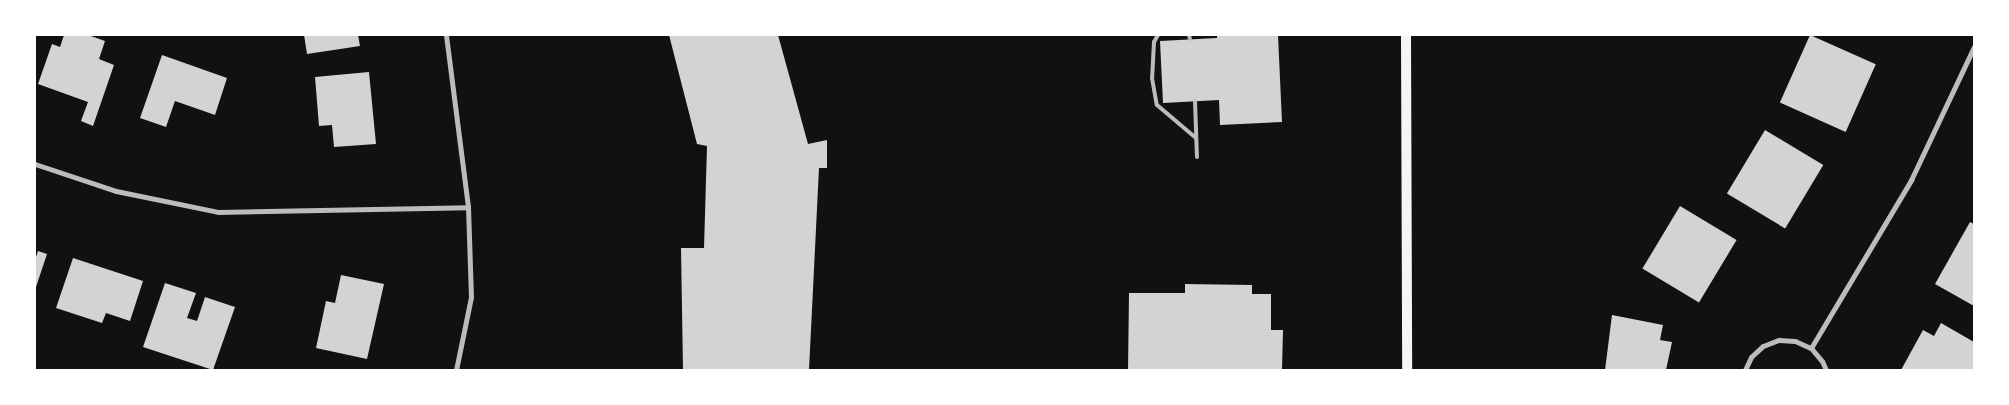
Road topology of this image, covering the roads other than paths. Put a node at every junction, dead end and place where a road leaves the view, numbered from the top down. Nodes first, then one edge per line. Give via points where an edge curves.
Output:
1 (446, 35) edge
2 (1158, 35) edge
3 (1406, 35) edge
4 (1974, 47) edge
5 (1195, 101) dead end
6 (1196, 138) junction
7 (1197, 157) dead end
8 (35, 164) edge
9 (468, 207) junction
10 (1811, 348) junction
11 (456, 370) edge
12 (1407, 370) edge
13 (1745, 370) edge
14 (1826, 370) edge

1 - 9 street
2 - 6 lane via 1154,42 1152,78 1157,106
3 - 12 main road
4 - 10 street via 1911,180
5 - 6 lane
6 - 7 lane
8 - 9 street via 126,193 218,212
9 - 11 street via 471,297
10 - 13 street via 1796,341 1779,340 1763,346
10 - 14 street

